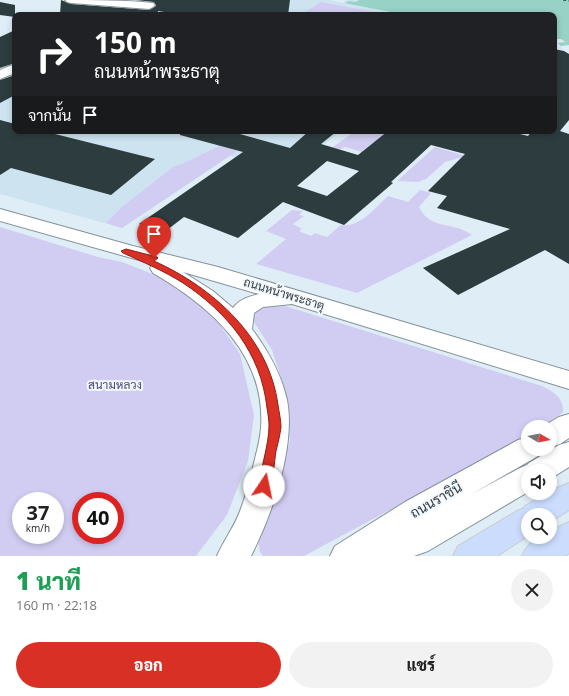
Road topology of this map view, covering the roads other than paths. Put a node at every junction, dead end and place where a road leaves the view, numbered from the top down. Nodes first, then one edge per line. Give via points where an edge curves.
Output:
1 (71, 0) edge
2 (155, 3) edge
3 (135, 12) edge
4 (12, 69) edge
5 (0, 75) edge
6 (0, 215) edge
7 (126, 251) junction
8 (300, 300) junction
9 (240, 330) junction
10 (568, 381) edge
11 (569, 424) edge
12 (557, 432) edge
13 (521, 452) edge
14 (569, 453) edge
15 (551, 464) edge
16 (521, 481) edge
17 (569, 495) edge
18 (548, 508) edge
19 (521, 524) edge
20 (569, 536) edge
21 (239, 552) edge
22 (346, 556) edge
23 (375, 556) edge
24 (469, 556) edge
25 (538, 556) edge

1 - 2 street
2 - 3 street
4 - 5 street
6 - 7 street, ถนนหน้าพระธาตุ
7 - 8 street, ถนนหน้าพระธาตุ via 210,272
7 - 9 street via 185,281 222,309
8 - 9 street via 266,300 247,306 239,319
8 - 10 street, ถนนหน้าพระธาตุ
9 - 21 street via 254,348 263,367 271,390 275,426 264,486
11 - 12 street
13 - 22 street, ถนนราชินี via 416,511
14 - 15 street
16 - 23 street, ถนนราชินี via 417,541
17 - 18 main road
19 - 24 main road
20 - 25 main road

